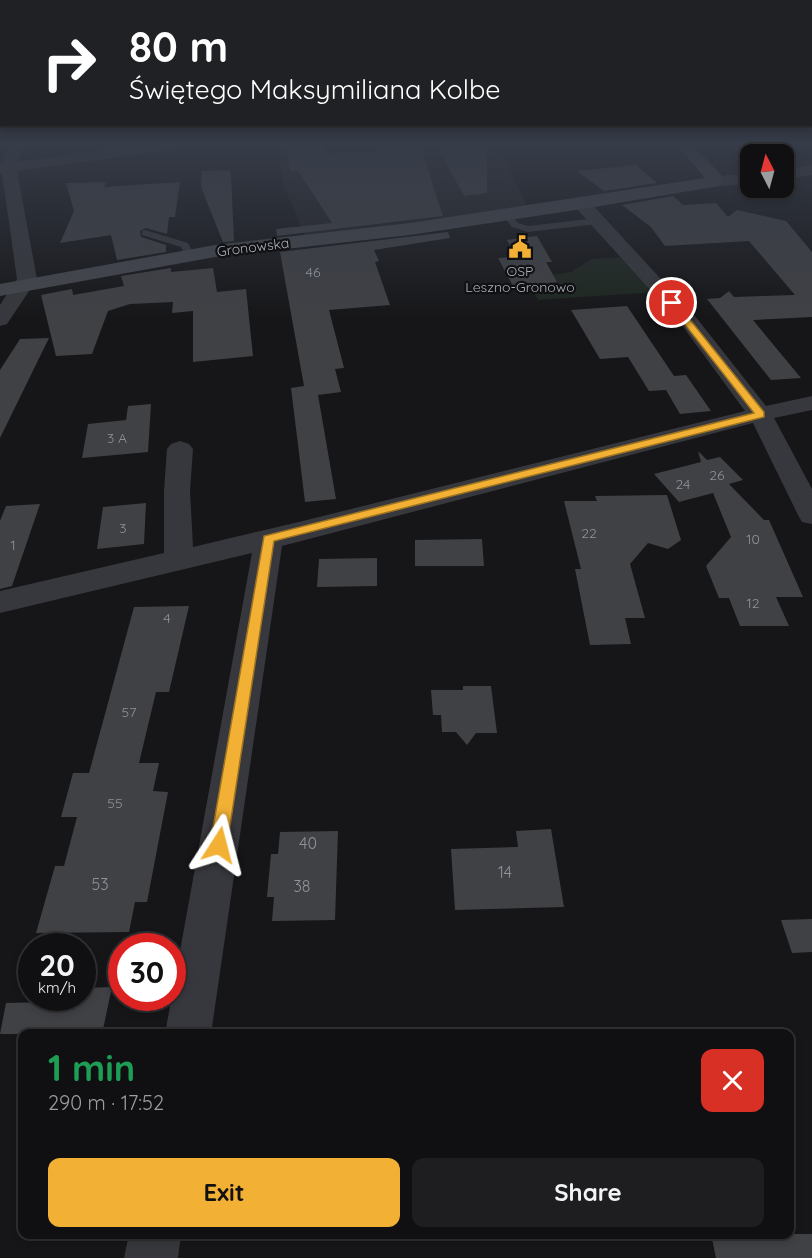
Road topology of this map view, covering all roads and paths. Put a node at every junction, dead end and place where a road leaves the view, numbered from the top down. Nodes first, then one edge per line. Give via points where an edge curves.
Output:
1 (12, 202) edge
2 (596, 202) edge
3 (582, 204) junction
4 (507, 215) junction
5 (597, 221) junction
6 (145, 233) dead end
7 (189, 255) junction
8 (25, 284) junction
9 (0, 290) edge
10 (0, 320) edge
11 (812, 403) edge
12 (760, 414) junction
13 (180, 449) dead end
14 (812, 515) edge
15 (269, 539) junction
16 (179, 560) junction
17 (0, 602) edge
18 (189, 1029) edge
19 (154, 1239) edge
20 (152, 1258) edge

1 - 8 street via 27,273
2 - 3 street, Gronowska
3 - 4 street, Gronowska
3 - 5 street
4 - 5 lane via 515,225 528,229
4 - 7 street, Gronowska
5 - 12 street via 688,320
6 - 7 lane via 185,245
7 - 8 street, Gronowska
8 - 9 street, Gronowska
8 - 10 street
11 - 12 street
12 - 14 street
12 - 15 street
13 - 16 street
15 - 16 street
15 - 18 street
16 - 17 street
19 - 20 street

